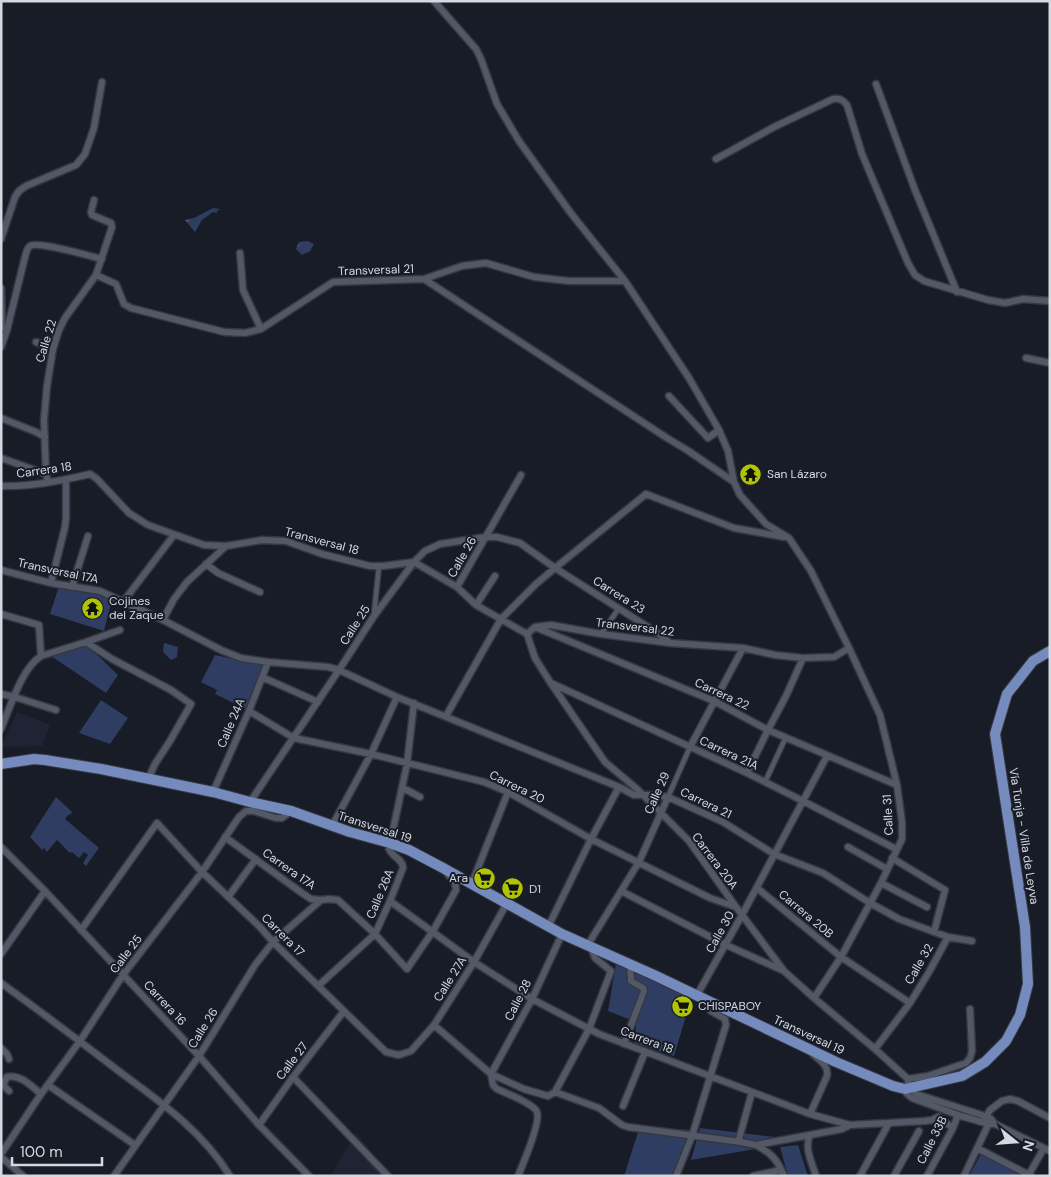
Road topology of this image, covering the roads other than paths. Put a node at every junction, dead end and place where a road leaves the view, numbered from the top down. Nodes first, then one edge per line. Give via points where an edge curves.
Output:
1 (434, 1) edge
2 (102, 82) dead end
3 (876, 84) dead end
4 (716, 159) dead end
5 (94, 200) dead end
6 (1, 238) edge
7 (240, 253) dead end
8 (102, 259) junction
9 (96, 275) junction
10 (424, 279) junction
11 (625, 281) junction
12 (1, 288) edge
13 (957, 292) junction
14 (1050, 301) edge
15 (4, 328) edge
16 (261, 329) junction
17 (36, 342) dead end
18 (1, 347) edge
19 (53, 349) junction
20 (1026, 358) dead end
21 (1050, 363) edge
22 (669, 396) dead end
23 (1, 418) edge
24 (719, 430) junction
25 (45, 437) junction
26 (1, 458) edge
27 (46, 474) junction
28 (90, 474) joint
29 (521, 475) dead end
30 (66, 480) junction
31 (48, 482) junction
32 (734, 482) junction
33 (1, 486) edge
34 (174, 535) junction
35 (88, 536) dead end
36 (486, 537) junction
37 (789, 538) junction
38 (226, 546) junction
39 (414, 562) junction
40 (206, 564) junction
41 (379, 566) junction
42 (555, 568) junction
43 (1, 570) edge
44 (495, 576) dead end
45 (51, 582) junction
46 (72, 586) junction
47 (457, 587) junction
48 (260, 592) dead end
49 (123, 602) junction
50 (476, 606) junction
51 (619, 608) junction
52 (1, 614) edge
53 (374, 616) junction
54 (163, 620) junction
55 (501, 620) junction
56 (535, 627) junction
57 (120, 630) dead end
58 (527, 634) junction
59 (601, 634) junction
60 (86, 642) junction
61 (670, 643) junction
62 (743, 648) junction
63 (849, 648) junction
64 (1050, 651) edge
65 (40, 656) junction
66 (802, 658) junction
67 (268, 662) junction
68 (340, 670) junction
69 (262, 677) junction
70 (550, 682) junction
71 (1, 694) edge
72 (15, 697) junction
73 (397, 697) junction
74 (714, 701) junction
75 (318, 702) junction
76 (414, 703) junction
77 (56, 710) dead end
78 (249, 711) junction
79 (446, 716) junction
80 (1, 729) edge
81 (768, 730) junction
82 (786, 736) junction
83 (294, 738) junction
84 (690, 747) junction
85 (371, 754) junction
86 (827, 756) junction
87 (1, 764) edge
88 (407, 764) junction
89 (747, 773) junction
90 (148, 779) junction
91 (765, 782) junction
92 (897, 785) junction
93 (619, 787) junction
94 (403, 788) junction
95 (213, 792) junction
96 (508, 792) junction
97 (642, 795) junction
98 (420, 797) dead end
99 (668, 797) junction
100 (803, 800) junction
101 (250, 802) junction
102 (291, 811) junction
103 (660, 813) junction
104 (332, 826) junction
105 (225, 837) junction
106 (591, 839) junction
107 (390, 843) junction
108 (1, 847) edge
109 (848, 848) dead end
110 (896, 850) junction
111 (774, 854) junction
112 (892, 858) junction
113 (256, 859) junction
114 (639, 862) junction
115 (443, 868) junction
116 (887, 869) junction
117 (202, 872) junction
118 (881, 882) junction
119 (472, 883) junction
120 (757, 888) junction
121 (45, 891) junction
122 (621, 891) junction
123 (228, 897) junction
124 (321, 900) junction
125 (390, 901) junction
126 (506, 903) junction
127 (870, 903) junction
128 (736, 907) junction
129 (927, 907) dead end
130 (742, 915) junction
131 (548, 927) junction
132 (81, 930) junction
133 (433, 931) junction
134 (934, 932) junction
135 (376, 934) junction
136 (562, 934) junction
137 (948, 937) junction
138 (972, 941) dead end
139 (273, 942) junction
140 (726, 944) junction
141 (589, 946) junction
142 (1, 954) edge
143 (841, 957) junction
144 (474, 962) junction
145 (630, 964) junction
146 (784, 972) junction
147 (123, 975) junction
148 (1, 983) edge
149 (318, 986) junction
150 (697, 995) junction
151 (814, 998) junction
152 (532, 1000) junction
153 (711, 1002) junction
154 (910, 1003) junction
155 (970, 1009) dead end
156 (344, 1011) junction
157 (434, 1025) junction
158 (589, 1029) junction
159 (80, 1041) junction
160 (624, 1044) junction
161 (805, 1047) junction
162 (1, 1048) edge
163 (875, 1049) junction
164 (645, 1052) junction
165 (199, 1056) junction
166 (399, 1056) joint
167 (9, 1059) dead end
168 (491, 1074) junction
169 (710, 1076) junction
170 (292, 1078) junction
171 (48, 1084) junction
172 (908, 1085) junction
173 (9, 1091) dead end
174 (752, 1092) junction
175 (41, 1094) junction
176 (553, 1094) junction
177 (164, 1105) junction
178 (623, 1106) dead end
179 (941, 1109) junction
180 (810, 1114) junction
181 (958, 1115) junction
182 (938, 1117) junction
183 (1050, 1118) edge
184 (989, 1121) junction
185 (889, 1123) junction
186 (259, 1125) junction
187 (850, 1125) junction
188 (953, 1128) junction
189 (919, 1131) dead end
190 (810, 1135) junction
191 (692, 1136) junction
192 (740, 1140) junction
193 (756, 1145) junction
194 (135, 1146) junction
195 (977, 1148) junction
196 (1047, 1150) edge
197 (1, 1155) edge
198 (783, 1173) edge
199 (1029, 1175) edge
200 (23, 1176) edge
201 (114, 1176) edge
202 (230, 1176) edge
203 (309, 1176) edge
204 (388, 1176) edge
205 (518, 1176) edge
206 (676, 1176) edge
207 (753, 1176) edge
208 (816, 1176) edge
209 (860, 1176) edge
210 (894, 1176) edge
211 (927, 1176) edge
212 (964, 1176) edge

1 - 11 street via 476,49 497,104 520,140 570,212
2 - 6 street via 94,128 85,154 76,164 20,190
3 - 13 street
4 - 13 street via 782,123 839,98 847,105 862,154 915,275
5 - 8 street, Calle 22 via 92,215 111,223 112,227
7 - 16 street via 243,290
8 - 9 street, Calle 22
8 - 15 street via 36,244 30,246
9 - 16 street, Transversal 21 via 116,284 124,304 131,308 224,332 245,333
9 - 19 street, Calle 22 via 65,318
10 - 11 street, Transversal 21 via 462,266 486,263 534,277
10 - 16 street, Transversal 21 via 333,282
10 - 32 street
11 - 24 street
12 - 15 street
13 - 14 street via 1005,303 1023,299
15 - 18 street
17 - 19 street
19 - 25 street, Calle 22 via 47,386
20 - 21 street
22 - 24 street via 708,438
23 - 25 street
24 - 32 street via 728,451
25 - 27 street, Calle 22
26 - 27 street
27 - 31 street, Calle 22
28 - 30 street, Carrera 18
28 - 34 street, Transversal 18 via 129,513
29 - 36 street, Calle 26
30 - 31 street, Carrera 18
30 - 45 street via 65,528
31 - 33 street, Carrera 18
32 - 37 street via 766,524
34 - 38 street, Transversal 18 via 204,545
34 - 49 street
35 - 46 street
36 - 39 street, Carrera 23 via 440,544 425,551
36 - 42 street, Carrera 23 via 497,536 520,543
36 - 47 street, Calle 26
37 - 42 street via 734,528 646,494
37 - 63 street, Calle 31 via 811,571
38 - 40 street
38 - 41 street, Transversal 18 via 262,540 286,542 322,554
39 - 41 street, Transversal 18
39 - 47 street
39 - 53 street, Calle 25
40 - 48 street
40 - 54 street via 186,582
41 - 53 street
42 - 51 street, Carrera 23
42 - 55 street
43 - 45 street, Transversal 17A
44 - 50 street
45 - 46 street, Transversal 17A
46 - 49 street, Transversal 17A via 100,591
47 - 50 street
49 - 54 street, Transversal 17A
50 - 55 street
51 - 59 street
51 - 61 street, Carrera 23
52 - 65 street via 39,625
53 - 68 street, Calle 25
54 - 67 street, Transversal 17A via 221,650 241,658
55 - 58 street
55 - 79 street
56 - 58 street
56 - 59 street, Transversal 22 via 551,626
56 - 74 street, Carrera 22
57 - 60 street
58 - 70 street, Carrera 20A via 535,658
59 - 61 street, Transversal 22
60 - 65 street
60 - 90 street via 191,704
61 - 62 street, Transversal 22
62 - 66 street
62 - 74 street, Calle 29
63 - 66 street via 834,657
63 - 92 street, Calle 31 via 880,715
64 - 172 main road, Vía Tunja - Villa de Leyva via 1033,661 1007,694 995,734 1025,927 1028,984 1020,1015 1006,1041 985,1062 962,1076
65 - 72 street via 24,674
66 - 81 street
67 - 68 street, Carrera 21
67 - 69 street, Calle 24A
68 - 73 street, Carrera 21
68 - 75 street, Calle 25
69 - 75 street
69 - 78 street, Calle 24A
70 - 84 street, Carrera 21A
70 - 97 street, Carrera 20A via 605,762
71 - 72 street
72 - 77 street
72 - 80 street
73 - 76 street, Carrera 21
73 - 85 street
74 - 81 street, Carrera 22
74 - 84 street, Calle 29
75 - 83 street, Calle 25
76 - 79 street, Carrera 21
76 - 88 street
78 - 83 street, Carrera 20
78 - 95 street, Calle 24A
79 - 93 street, Carrera 21
81 - 82 street, Carrera 22
81 - 89 street
82 - 86 street, Carrera 22
82 - 91 street
83 - 85 street, Carrera 20
83 - 101 street, Calle 25
84 - 89 street, Carrera 21A
84 - 99 street, Calle 29
85 - 88 street, Carrera 20
85 - 104 street
86 - 92 street, Carrera 22
86 - 100 street, Calle 30
87 - 90 main road, Transversal 19 via 45,760
88 - 94 street
88 - 96 street, Carrera 20 via 484,782
89 - 91 street, Carrera 21A
90 - 95 main road, Transversal 19
91 - 100 street, Carrera 21A
92 - 110 street, Calle 31 via 902,838
93 - 97 street, Carrera 21 via 634,795
93 - 106 street
94 - 98 street
94 - 107 street
95 - 101 main road, Transversal 19
96 - 106 street, Carrera 20
96 - 119 street
97 - 99 street, Carrera 21
97 - 103 street, Carrera 20A
99 - 103 street, Calle 29
99 - 111 street, Carrera 21 via 723,822
100 - 110 street, Carrera 21A
100 - 111 street, Calle 30
101 - 102 main road, Transversal 19
102 - 104 main road, Transversal 19
102 - 105 street, Calle 25 via 282,818 276,818 246,811
103 - 114 street, Calle 29
103 - 128 street, Carrera 20A via 689,841
104 - 107 main road, Transversal 19
105 - 113 street, Carrera 17A
105 - 117 street, Calle 25
106 - 114 street, Carrera 20
106 - 131 street
107 - 115 main road, Transversal 19
107 - 125 street, Calle 26A via 391,854 401,861 403,868
108 - 121 street, Carrera 16
109 - 116 street
110 - 112 street, Calle 31
111 - 120 street, Calle 30
111 - 127 street, Carrera 21 via 823,874
112 - 116 street, Calle 31
112 - 134 street via 945,890
113 - 123 street
113 - 124 street, Carrera 17A via 311,899
114 - 122 street, Calle 29
114 - 128 street, Carrera 20 via 710,898
115 - 119 main road, Transversal 19
115 - 133 street via 455,883 456,890
116 - 118 street, Calle 31
117 - 123 street, Carrera 17
117 - 132 street, Carrera 17 via 157,823
117 - 147 street, Calle 25
118 - 127 street, Calle 31
118 - 129 street
119 - 126 main road, Transversal 19
120 - 130 street, Calle 30
120 - 143 street, Carrera 20B
121 - 132 street, Carrera 16
121 - 142 street
122 - 140 street
122 - 141 street, Calle 29
123 - 139 street, Carrera 17
124 - 135 street, Carrera 17A via 338,900
124 - 139 street, Calle 26
125 - 133 street, Carrera 18
125 - 135 street, Calle 26A
126 - 131 main road, Transversal 19
126 - 144 street, Calle 27A
127 - 134 street, Carrera 21 via 899,919
127 - 143 street, Calle 31
128 - 130 street, Carrera 20A
130 - 140 street, Calle 30
130 - 146 street, Carrera 20A
131 - 136 main road, Transversal 19
132 - 147 street, Carrera 16
133 - 135 street, Carrera 17A via 407,969
133 - 144 street, Carrera 18
134 - 137 street, Carrera 21
135 - 149 street, Calle 26A
136 - 141 main road, Transversal 19
136 - 152 street, Calle 28
137 - 138 street, Carrera 21
137 - 154 street, Calle 32
139 - 149 street, Carrera 17
139 - 165 street, Calle 26 via 255,965
140 - 146 street
140 - 150 street, Calle 30
141 - 145 main road, Transversal 19
141 - 158 street via 595,958 611,971
143 - 151 street, Calle 31
143 - 154 street
144 - 152 street, Carrera 18
144 - 157 street, Calle 27A
145 - 150 main road, Transversal 19
145 - 160 street via 631,981 644,991
146 - 151 street, Carrera 20A
147 - 159 street, Calle 25
147 - 165 street, Carrera 16
148 - 159 street
149 - 156 street, Carrera 17
150 - 153 main road, Transversal 19
151 - 163 street, Carrera 20A
152 - 158 street, Carrera 18
152 - 168 street, Calle 28
153 - 161 main road, Transversal 19
153 - 169 street via 711,1011 726,1022
154 - 163 street, Calle 32
155 - 172 street via 972,1051 966,1063
156 - 166 street, Carrera 17 via 386,1052
156 - 170 street, Calle 27
157 - 166 street, Calle 27A via 411,1051
157 - 168 street
158 - 160 street, Carrera 18
158 - 176 street
159 - 171 street, Calle 25
159 - 177 street
160 - 164 street, Carrera 18
161 - 172 main road, Transversal 19 via 893,1086
161 - 180 street via 828,1070
162 - 167 street
163 - 172 street, Carrera 20A
164 - 169 street, Carrera 18
164 - 178 street
165 - 177 street, Calle 26
165 - 186 street, Carrera 16
168 - 176 street via 524,1089 548,1096
168 - 205 street via 497,1089 532,1106 537,1112 538,1123
169 - 174 street, Carrera 18
169 - 191 street
170 - 186 street, Calle 27
170 - 204 street
171 - 175 street, Calle 25
171 - 194 street
172 - 179 street via 907,1094 912,1098
172 - 184 street via 916,1094
173 - 175 street via 3,1084 7,1076 22,1079
174 - 180 street, Carrera 18
174 - 192 street
175 - 197 street, Calle 25
176 - 191 street via 600,1108 628,1127
177 - 194 street, Calle 26
177 - 202 street via 201,1138
179 - 181 street
179 - 182 street
180 - 187 street, Carrera 18
181 - 184 street
181 - 188 street, Calle 33B
182 - 185 street, Carrera 18
182 - 188 street
183 - 184 street via 1010,1099 990,1110
184 - 195 street
184 - 196 street
185 - 187 street, Carrera 18
185 - 209 street
186 - 203 street, Carrera 16
187 - 190 street
188 - 211 street, Calle 33B
189 - 210 street
190 - 193 street
190 - 208 street via 808,1148
191 - 192 street
191 - 206 street
192 - 193 street
193 - 198 street via 776,1159
194 - 201 street, Calle 26
195 - 199 street
195 - 212 street
196 - 199 street
197 - 200 street
198 - 207 street

